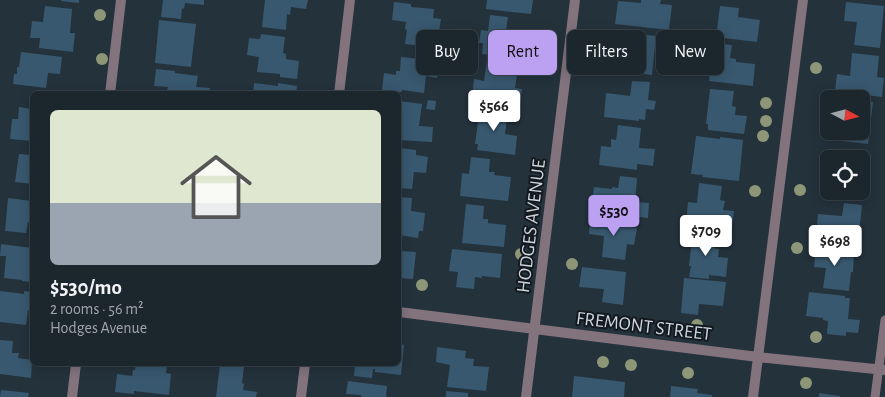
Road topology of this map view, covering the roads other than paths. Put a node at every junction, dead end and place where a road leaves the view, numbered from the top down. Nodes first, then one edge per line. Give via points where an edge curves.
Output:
1 (121, 0) edge
2 (350, 0) edge
3 (576, 0) edge
4 (803, 0) edge
5 (110, 91) edge
6 (339, 91) edge
7 (401, 312) edge
8 (885, 320) edge
9 (534, 329) junction
10 (758, 357) junction
11 (76, 366) edge
12 (305, 366) edge
13 (882, 370) edge
14 (72, 397) edge
15 (301, 397) edge
16 (526, 397) edge
17 (753, 397) edge
18 (875, 397) edge

1 - 5 street
2 - 6 street
3 - 9 street, HODGES AVENUE
4 - 10 street
7 - 9 street, FREMONT STREET
8 - 13 lane
9 - 10 street, FREMONT STREET
9 - 16 street, HODGES AVENUE
10 - 13 street, FREMONT STREET
10 - 17 street
11 - 14 street
12 - 15 street
13 - 18 lane

